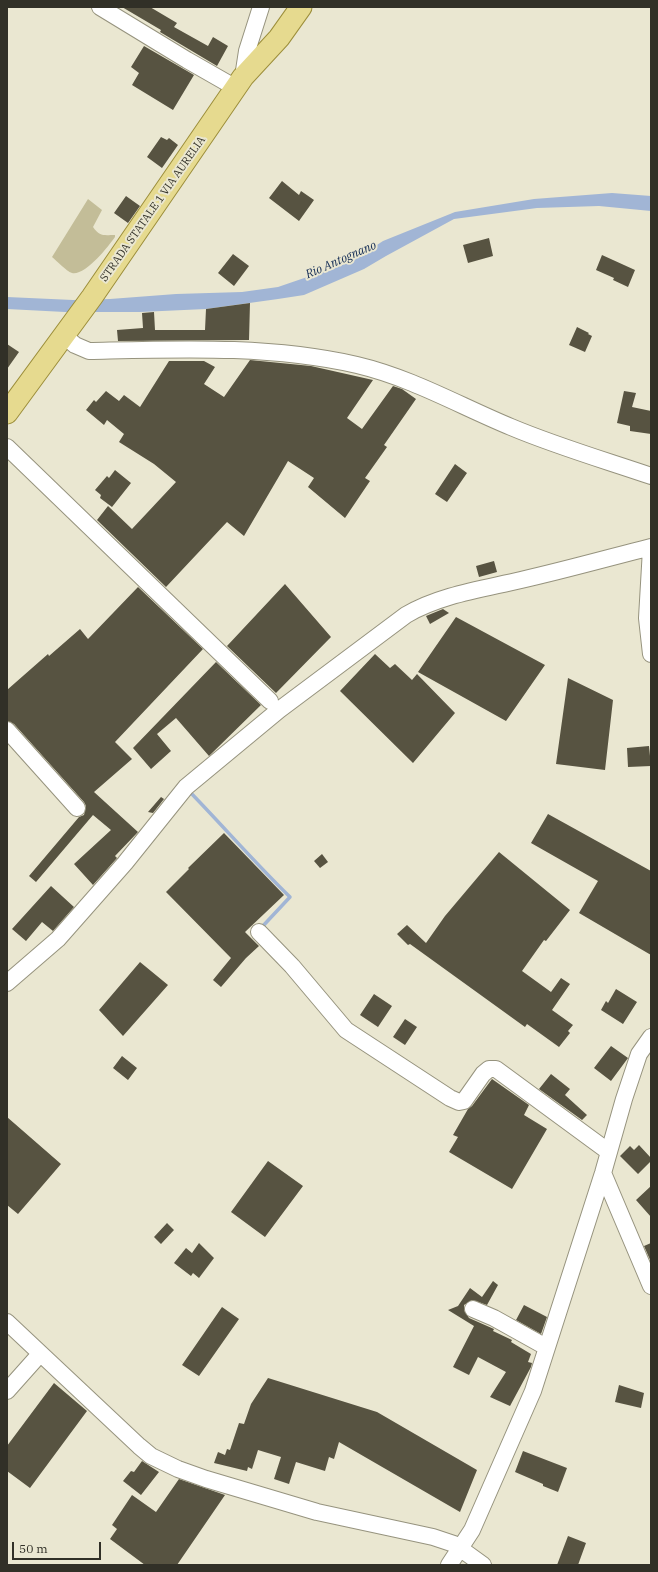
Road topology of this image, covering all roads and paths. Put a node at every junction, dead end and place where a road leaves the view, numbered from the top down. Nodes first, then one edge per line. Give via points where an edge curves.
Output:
1 (100, 7) edge
2 (261, 7) edge
3 (301, 7) edge
4 (240, 82) junction
5 (65, 332) junction
6 (7, 413) edge
7 (7, 447) edge
8 (651, 476) edge
9 (651, 548) edge
10 (651, 654) edge
11 (270, 701) dead end
12 (7, 730) edge
13 (77, 808) dead end
14 (259, 932) dead end
15 (7, 982) edge
16 (651, 1038) edge
17 (609, 1152) junction
18 (603, 1173) junction
19 (651, 1286) edge
20 (473, 1309) dead end
21 (7, 1322) edge
22 (546, 1348) junction
23 (40, 1354) junction
24 (7, 1391) edge
25 (460, 1548) junction
26 (449, 1565) edge
27 (483, 1565) edge

1 - 4 street
2 - 4 street
3 - 4 main road, STRADA STATALE 1 VIA AURELIA via 279,38
4 - 5 main road, STRADA STATALE 1 VIA AURELIA via 92,297
5 - 6 main road, STRADA STATALE 1 VIA AURELIA
5 - 8 street via 75,345 89,351 225,349 303,356 357,365 430,389 513,428
7 - 11 street
9 - 10 street via 647,618
9 - 15 street via 444,598 420,606 406,615 278,710 186,787 125,863 58,939
12 - 13 street
14 - 17 street via 292,966 346,1030 450,1098 464,1102 483,1074 489,1069 496,1069
16 - 17 street via 639,1054
17 - 18 street
18 - 19 street
18 - 22 street
20 - 22 street
21 - 23 street
22 - 25 street via 530,1398 472,1530
23 - 24 street
23 - 25 street via 151,1456 178,1469 317,1512 433,1538
25 - 26 street
25 - 27 street

